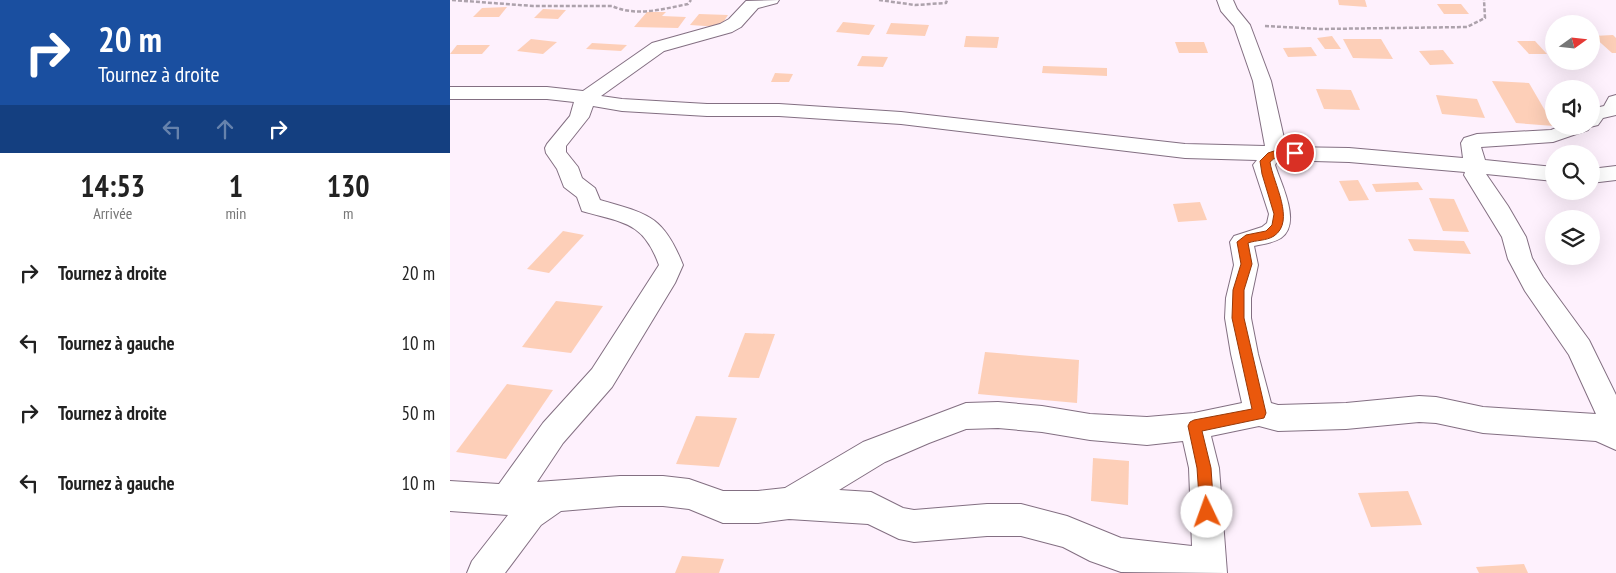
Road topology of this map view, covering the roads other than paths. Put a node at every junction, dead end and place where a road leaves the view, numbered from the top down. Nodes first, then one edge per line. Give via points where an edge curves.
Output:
1 (771, 0) edge
2 (1226, 0) edge
3 (450, 93) edge
4 (584, 99) junction
5 (1616, 101) edge
6 (1600, 113) edge
7 (1556, 135) edge
8 (1277, 153) junction
9 (1476, 165) junction
10 (1545, 173) edge
11 (1616, 173) edge
12 (1600, 175) edge
13 (1259, 413) junction
14 (1616, 425) edge
15 (1194, 426) junction
16 (1616, 436) edge
17 (450, 496) edge
18 (554, 497) junction
19 (507, 500) junction
20 (789, 503) junction
21 (1210, 569) edge
22 (484, 573) edge

1 - 4 street via 752,4 726,28 658,47
2 - 8 street via 1229,11 1242,25 1262,81
3 - 4 street via 576,94
4 - 8 street via 622,105 901,118 1185,151
4 - 19 street via 584,108 557,144 556,153 572,182 587,193 590,205 639,219 652,228 671,265 602,378 553,433
5 - 6 street via 1611,110
7 - 9 street via 1473,142 1470,148
8 - 9 street
8 - 13 street via 1271,155 1264,165 1280,222 1270,233 1242,242 1246,264 1239,290 1238,318
9 - 10 street
9 - 14 street via 1475,175 1514,237 1520,259 1578,348
11 - 12 street
13 - 15 street
13 - 16 street via 1278,418 1436,410 1483,420 1599,428
15 - 20 street via 1147,431 998,415 966,416 874,452
15 - 21 street via 1204,468
17 - 19 street
18 - 19 street
18 - 20 street via 663,491 689,494 722,507
18 - 22 street via 530,514
20 - 21 street via 871,508 914,526 1022,520 1067,532 1121,555

